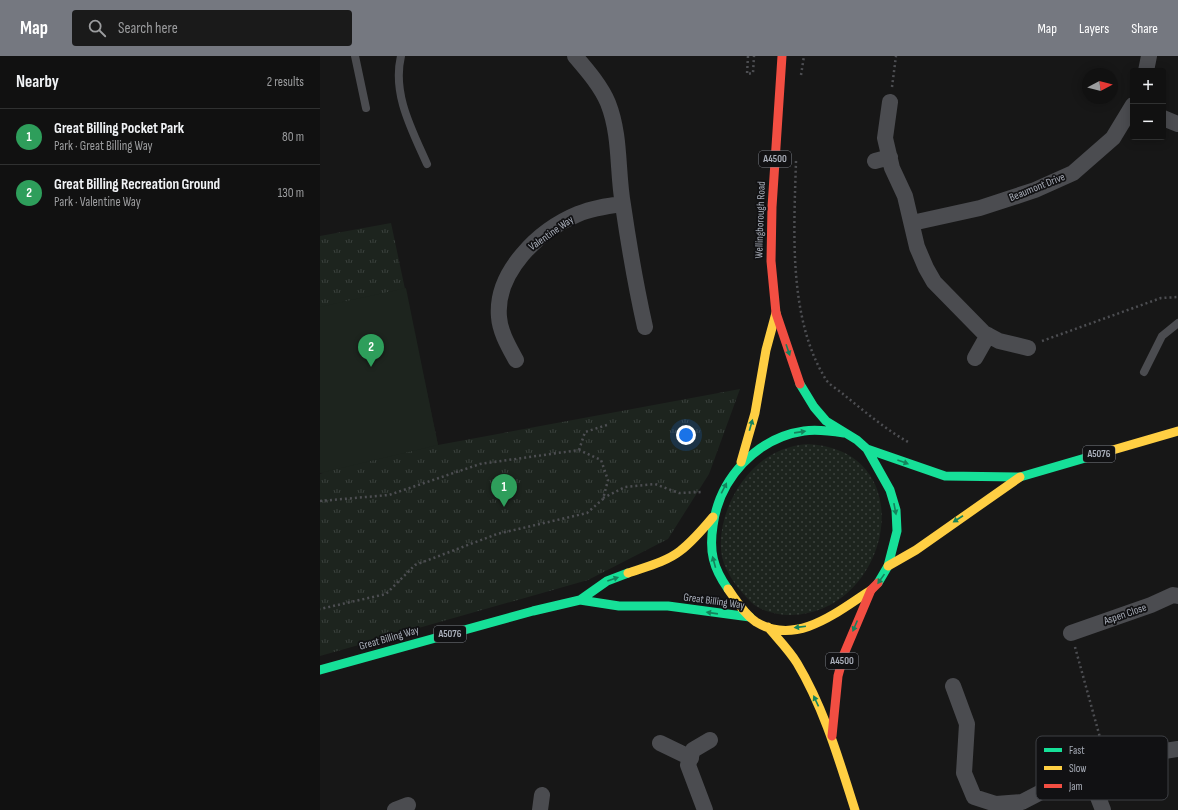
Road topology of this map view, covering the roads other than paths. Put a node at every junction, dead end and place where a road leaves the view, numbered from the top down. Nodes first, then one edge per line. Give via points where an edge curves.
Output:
1 (355, 56) edge
2 (401, 56) edge
3 (575, 56) edge
4 (782, 56) edge
5 (1149, 56) edge
6 (1147, 68) edge
7 (890, 102) road end
8 (366, 108) dead end
9 (1130, 109) edge
10 (1166, 119) edge
11 (1178, 124) edge
12 (427, 164) dead end
13 (622, 204) junction
14 (912, 222) junction
15 (776, 313) junction
16 (1178, 323) edge
17 (645, 327) dead end
18 (988, 335) junction
19 (1028, 348) road end
20 (976, 358) dead end
21 (516, 360) dead end
22 (1144, 372) dead end
23 (1178, 431) edge
24 (845, 433) junction
25 (867, 449) junction
26 (741, 462) junction
27 (1020, 477) junction
28 (713, 517) junction
29 (888, 566) junction
30 (871, 590) junction
31 (1178, 596) edge
32 (580, 600) junction
33 (750, 618) junction
34 (768, 627) junction
35 (1071, 633) road end
36 (320, 670) edge
37 (953, 686) dead end
38 (832, 736) junction
39 (710, 740) dead end
40 (660, 743) dead end
41 (1178, 749) edge
42 (1168, 751) edge
43 (691, 758) junction
44 (1036, 795) edge
45 (1099, 800) edge
46 (705, 810) edge
47 (854, 810) edge
48 (1103, 810) edge

1 - 8 lane
2 - 12 lane via 399,74 404,111
3 - 13 street via 592,76 607,102 615,126
4 - 15 main road, Wellingborough Road / A4500 via 772,207 771,261
5 - 6 street
7 - 14 street via 882,159 892,168 905,196
9 - 14 street, Beaumont Drive via 1113,138 1072,173 1035,190 980,208
10 - 11 street
13 - 17 street
13 - 21 street, Valentine Way via 597,207 576,215 528,248 513,266 500,295 499,318
14 - 18 street via 917,247 934,282
15 -> 24 main road, Wellingborough Road / A4500 via 800,384 826,421
26 -> 15 main road, Wellingborough Road / A4500 via 755,413 766,350
16 - 22 lane via 1162,336
18 - 19 street via 999,341
18 - 20 street
23 - 27 main road, A5076
24 - 25 main road, Wellingborough Road
26 -> 24 main road via 772,442 794,433 815,430
25 -> 27 main road, A5076 via 945,476
25 -> 29 main road via 890,490 896,510 897,531
28 -> 26 main road via 721,491
27 -> 29 main road, A5076 via 992,499
32 -> 28 main road, Great Billing Way / A5076 via 607,581 679,552
33 -> 28 main road via 718,575 711,548
29 -> 30 main road via 881,580
30 -> 34 main road via 833,615 810,626
30 -> 38 main road, A4500 via 844,654 838,676
31 - 35 street, Aspen Close via 1173,595
33 -> 32 main road, Great Billing Way / A5076 via 668,606 618,606
32 - 36 main road, Great Billing Way / A5076
33 - 34 main road
38 -> 34 main road, A4500 via 796,661
37 - 44 street via 967,724 964,773 974,798 996,804 1022,802
38 - 47 main road, A4500
39 - 43 street via 694,750
40 - 43 street
41 - 42 street
43 - 46 street via 688,765
45 - 48 street

